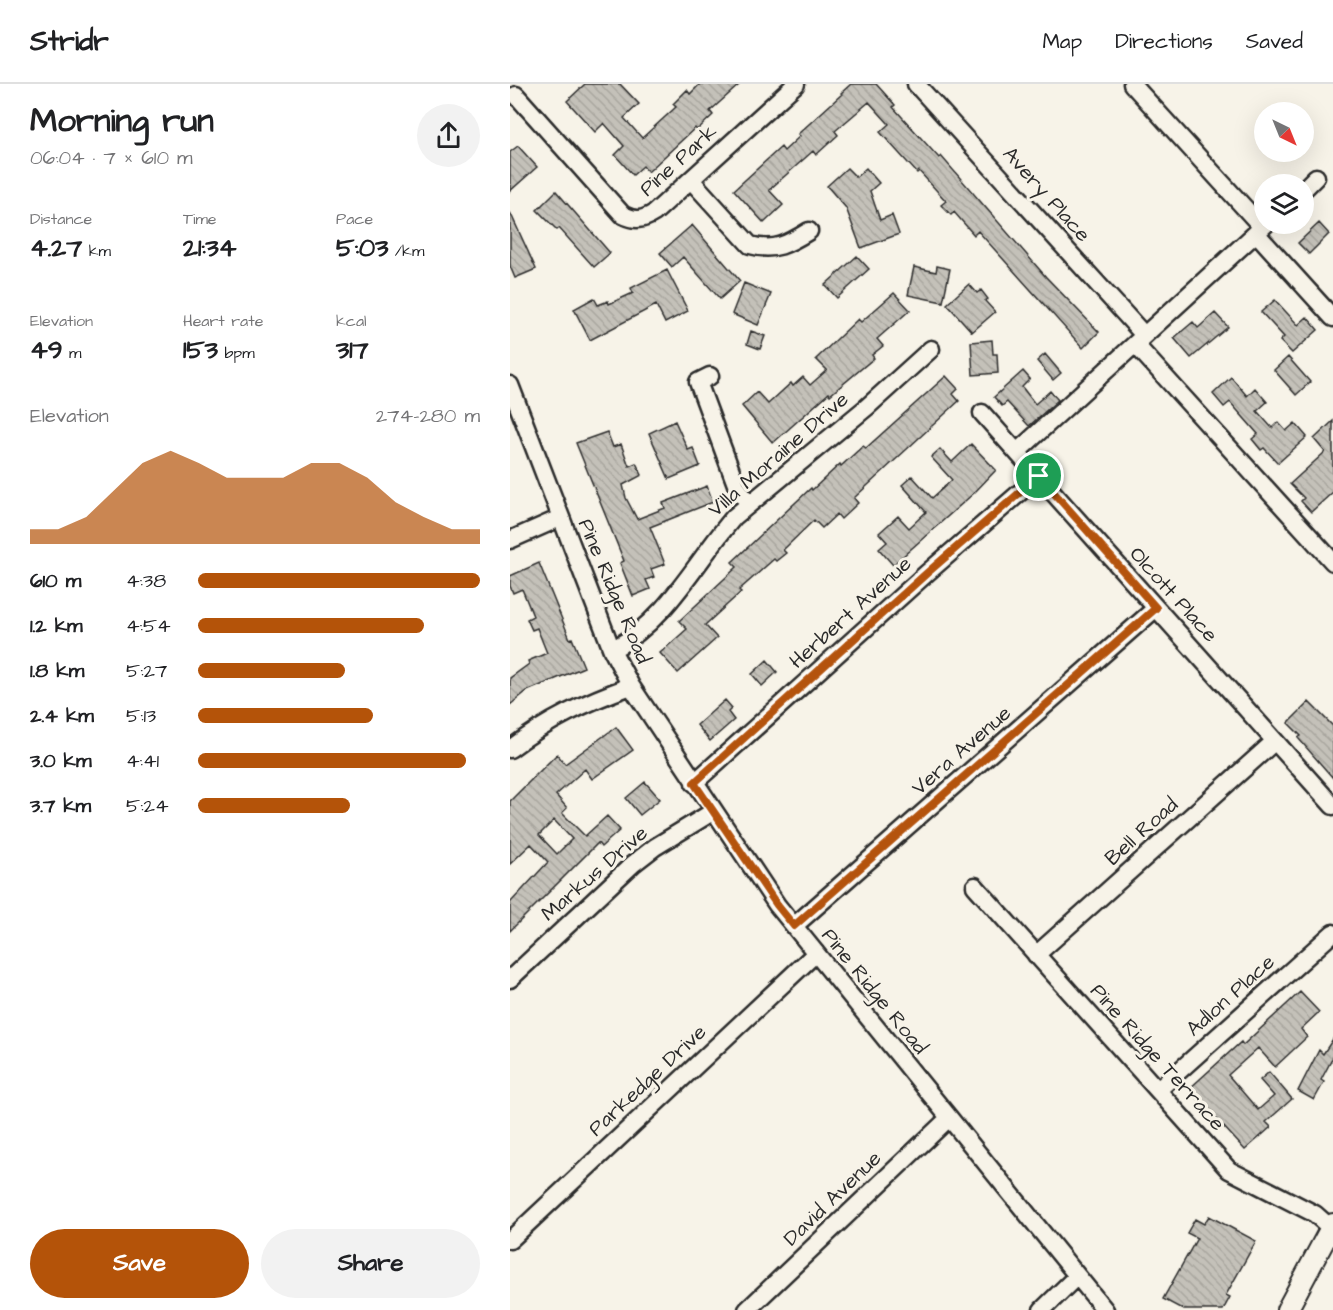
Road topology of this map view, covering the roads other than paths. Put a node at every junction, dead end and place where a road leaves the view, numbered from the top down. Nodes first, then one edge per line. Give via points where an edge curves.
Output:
1 (529, 84) edge
2 (796, 84) edge
3 (916, 84) edge
4 (1132, 84) edge
5 (513, 98) edge
6 (691, 180) junction
7 (1254, 220) edge
8 (809, 231) dead end
9 (1254, 234) edge
10 (1266, 234) edge
11 (1333, 318) edge
12 (1140, 339) junction
13 (931, 349) dead end
14 (710, 376) dead end
15 (510, 385) edge
16 (982, 413) dead end
17 (1017, 452) junction
18 (1039, 476) junction
19 (748, 503) junction
20 (560, 518) junction
21 (510, 540) edge
22 (1333, 562) edge
23 (1156, 608) junction
24 (612, 650) junction
25 (631, 686) junction
26 (1275, 741) junction
27 (510, 749) edge
28 (694, 783) junction
29 (1333, 806) edge
30 (714, 812) junction
31 (975, 886) dead end
32 (794, 926) junction
33 (1333, 933) edge
34 (816, 953) junction
35 (1036, 955) junction
36 (510, 979) edge
37 (1158, 1090) junction
38 (949, 1118) junction
39 (1332, 1227) edge
40 (510, 1240) edge
41 (1077, 1276) junction
42 (747, 1310) edge
43 (1042, 1310) edge
44 (1106, 1310) edge
45 (1287, 1310) edge

1 - 5 street
2 - 6 street, Pine Park
3 - 12 street, Avery Place
4 - 7 street
5 - 6 street, Pine Park via 631,219 654,213
6 - 8 street via 750,245 764,249 781,246
9 - 12 street
10 - 11 street
12 - 17 street
12 - 22 street, Avery Place
13 - 19 street, Villa Moraine Drive via 867,407
14 - 19 street via 698,381 737,487
15 - 20 street, Pine Ridge Road
16 - 17 street, Olcott Place
17 - 18 street, Olcott Place
18 - 23 street, Olcott Place
18 - 28 street, Herbert Avenue
19 - 24 street, Villa Moraine Drive via 717,537 674,597 635,636
20 - 21 street
20 - 24 street, Pine Ridge Road
23 - 26 street, Olcott Place
23 - 32 street, Vera Avenue
24 - 25 street, Pine Ridge Road
25 - 27 street via 560,715
25 - 28 street, Pine Ridge Road
26 - 29 street, Olcott Place
26 - 35 street, Bell Road
28 - 30 street, Pine Ridge Road
30 - 32 street, Pine Ridge Road
30 - 36 street, Markus Drive via 633,864
31 - 35 street, Pine Ridge Terrace
32 - 34 street, Pine Ridge Road
33 - 37 street, Adlon Place
34 - 38 street, Pine Ridge Road
34 - 40 street, Parkedge Drive
35 - 37 street, Pine Ridge Terrace
37 - 39 street, Pine Ridge Terrace via 1229,1170 1315,1214
38 - 41 street, Pine Ridge Road
38 - 42 street, David Avenue
39 - 45 main road
41 - 43 street
41 - 44 street, Pine Ridge Road

